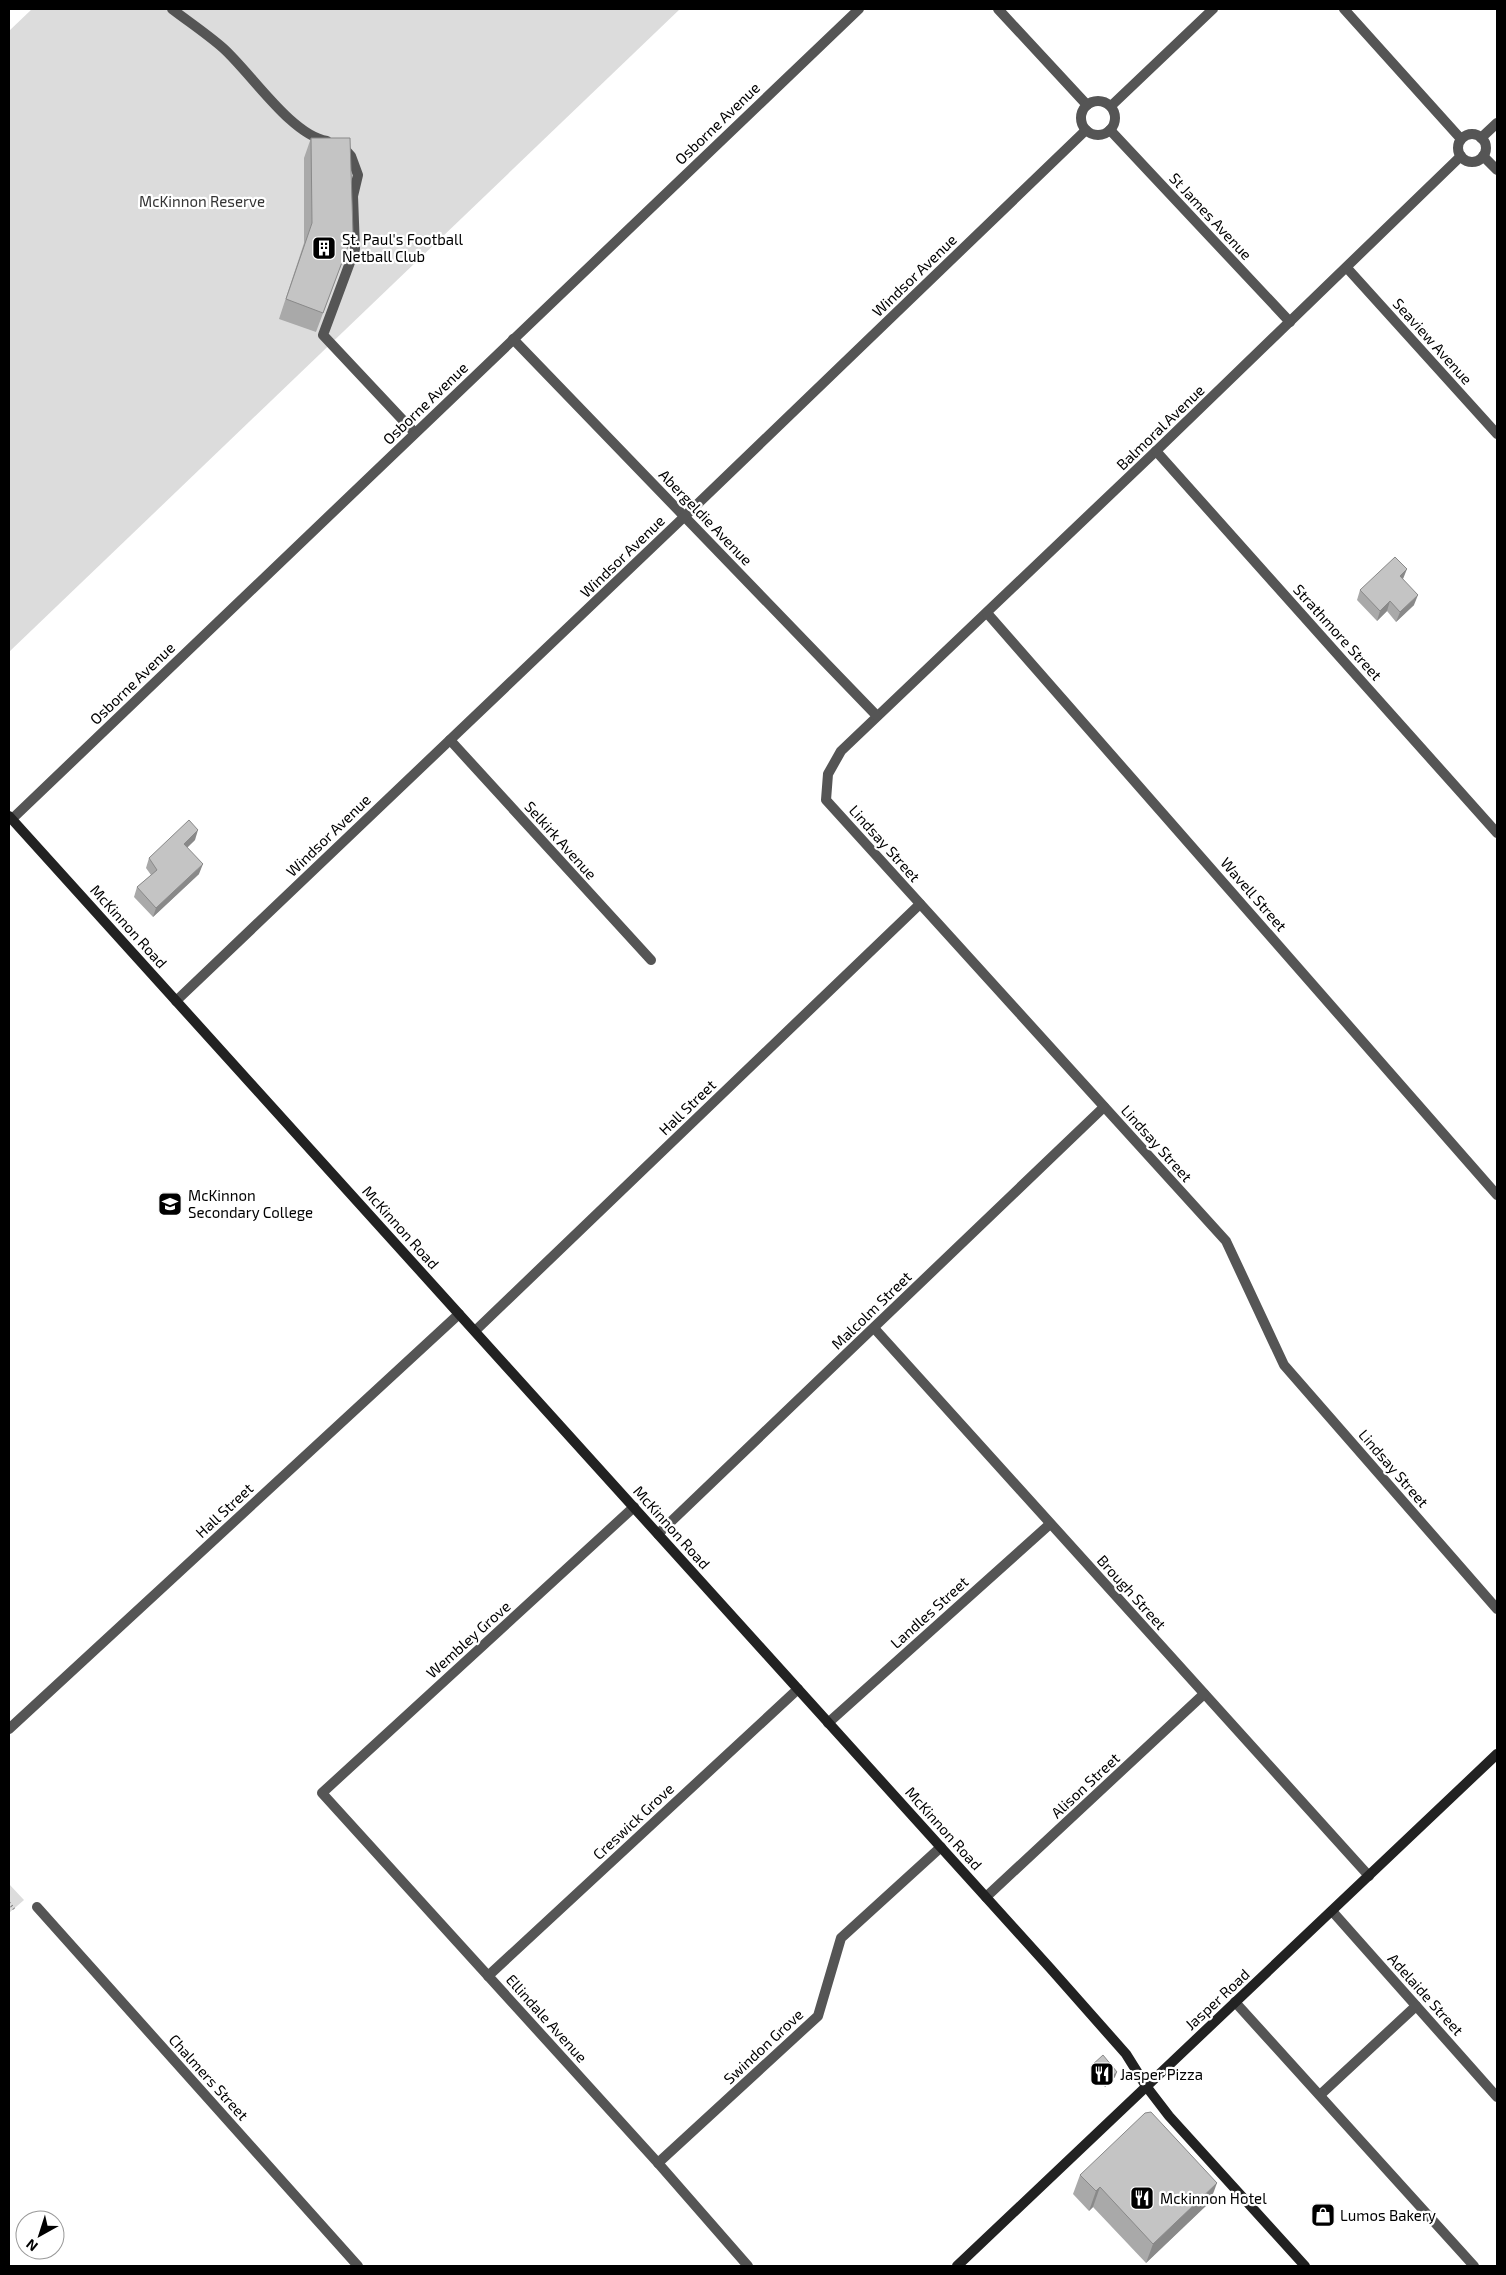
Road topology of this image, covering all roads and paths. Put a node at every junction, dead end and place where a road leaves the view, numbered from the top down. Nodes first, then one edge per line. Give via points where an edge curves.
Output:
1 (172, 9) edge
2 (858, 9) edge
3 (998, 9) edge
4 (1213, 9) edge
5 (1344, 9) edge
6 (1087, 105) junction
7 (1111, 106) junction
8 (1497, 124) edge
9 (1086, 130) junction
10 (1110, 130) junction
11 (1481, 138) junction
12 (1461, 139) junction
13 (1461, 156) junction
14 (1483, 156) junction
15 (1497, 170) edge
16 (1347, 268) junction
17 (1290, 322) junction
18 (513, 340) junction
19 (415, 433) junction
20 (1497, 434) edge
21 (1156, 451) junction
22 (685, 516) junction
23 (987, 613) junction
24 (877, 716) junction
25 (450, 740) junction
26 (10, 817) edge
27 (1497, 833) edge
28 (920, 904) junction
29 (651, 960) dead end
30 (176, 1001) junction
31 (1104, 1107) junction
32 (1497, 1195) edge
33 (459, 1314) junction
34 (874, 1328) junction
35 (475, 1331) junction
36 (634, 1508) junction
37 (1050, 1524) junction
38 (658, 1534) junction
39 (1497, 1609) edge
40 (798, 1689) junction
41 (1204, 1694) junction
42 (828, 1723) junction
43 (9, 1729) edge
44 (1497, 1754) edge
45 (322, 1793) joint
46 (941, 1847) junction
47 (1369, 1876) junction
48 (986, 1897) junction
49 (9, 1904) edge
50 (37, 1907) dead end
51 (14, 1909) dead end
52 (1332, 1911) junction
53 (488, 1976) junction
54 (1235, 2002) junction
55 (1416, 2006) junction
56 (1146, 2086) junction
57 (1320, 2095) junction
58 (1497, 2097) edge
59 (658, 2163) junction
60 (358, 2266) edge
61 (748, 2266) edge
62 (957, 2266) edge
63 (1304, 2266) edge
64 (1474, 2266) edge

1 - 19 street via 223,48 278,108 312,137 332,141 351,156 358,175 353,196 355,249 323,335
2 - 18 street, Osborne Avenue
3 - 6 street
4 - 7 street
5 - 12 street
6 - 7 street via 1102,101
6 - 9 street via 1081,115
7 - 10 street via 1116,121
8 - 11 street
9 - 10 street via 1101,136
9 - 22 street, Windsor Avenue
10 - 17 street, St James Avenue
11 - 12 street via 1471,134
11 - 14 street via 1485,145
12 - 13 street via 1458,146
13 - 14 street via 1470,162
13 - 16 street, Balmoral Avenue
14 - 15 street
16 - 17 street, Balmoral Avenue
16 - 20 street, Seaview Avenue
17 - 21 street, Balmoral Avenue
18 - 19 street, Osborne Avenue
18 - 22 street, Abergeldie Avenue
19 - 26 street, Osborne Avenue
21 - 23 street, Balmoral Avenue
21 - 27 street, Strathmore Street
22 - 24 street, Abergeldie Avenue
22 - 25 street, Windsor Avenue
23 - 24 street, Balmoral Avenue
23 - 32 street, Wavell Street
24 - 28 street, Lindsay Street via 840,751 828,774 826,800
25 - 29 street, Selkirk Avenue
25 - 30 street, Windsor Avenue
26 - 30 street, McKinnon Road
28 - 31 street, Lindsay Street
28 - 35 street, Hall Street
30 - 33 street, McKinnon Road
31 - 34 street, Malcolm Street
31 - 39 street, Lindsay Street via 1226,1241 1284,1365
33 - 35 street, McKinnon Road
33 - 43 street, Hall Street
34 - 37 street, Brough Street
34 - 38 street, Malcolm Street
35 - 36 street, McKinnon Road
36 - 38 street, McKinnon Road
36 - 45 street, Wembley Grove
37 - 41 street, Brough Street
37 - 42 street, Landles Street
38 - 40 street, McKinnon Road
40 - 42 street, McKinnon Road
40 - 53 street, Creswick Grove
41 - 47 street, Brough Street
41 - 48 street, Alison Street
42 - 46 street, McKinnon Road
44 - 47 street, Jasper Road
45 - 53 street, Ellindale Avenue
46 - 48 street, McKinnon Road
46 - 59 street, Swindon Grove via 842,1938 818,2016
47 - 52 street, Jasper Road
48 - 56 street, McKinnon Road via 1126,2054
49 - 51 path
50 - 60 street, Chalmers Street
52 - 54 street, Jasper Road
52 - 55 street, Adelaide Street
53 - 59 street, Ellindale Avenue
54 - 56 street, Jasper Road
54 - 57 street
55 - 57 street
55 - 58 street, Adelaide Street
56 - 62 street, Jasper Road
56 - 63 street, McKinnon Road
57 - 64 street
59 - 61 street, Ellindale Avenue

